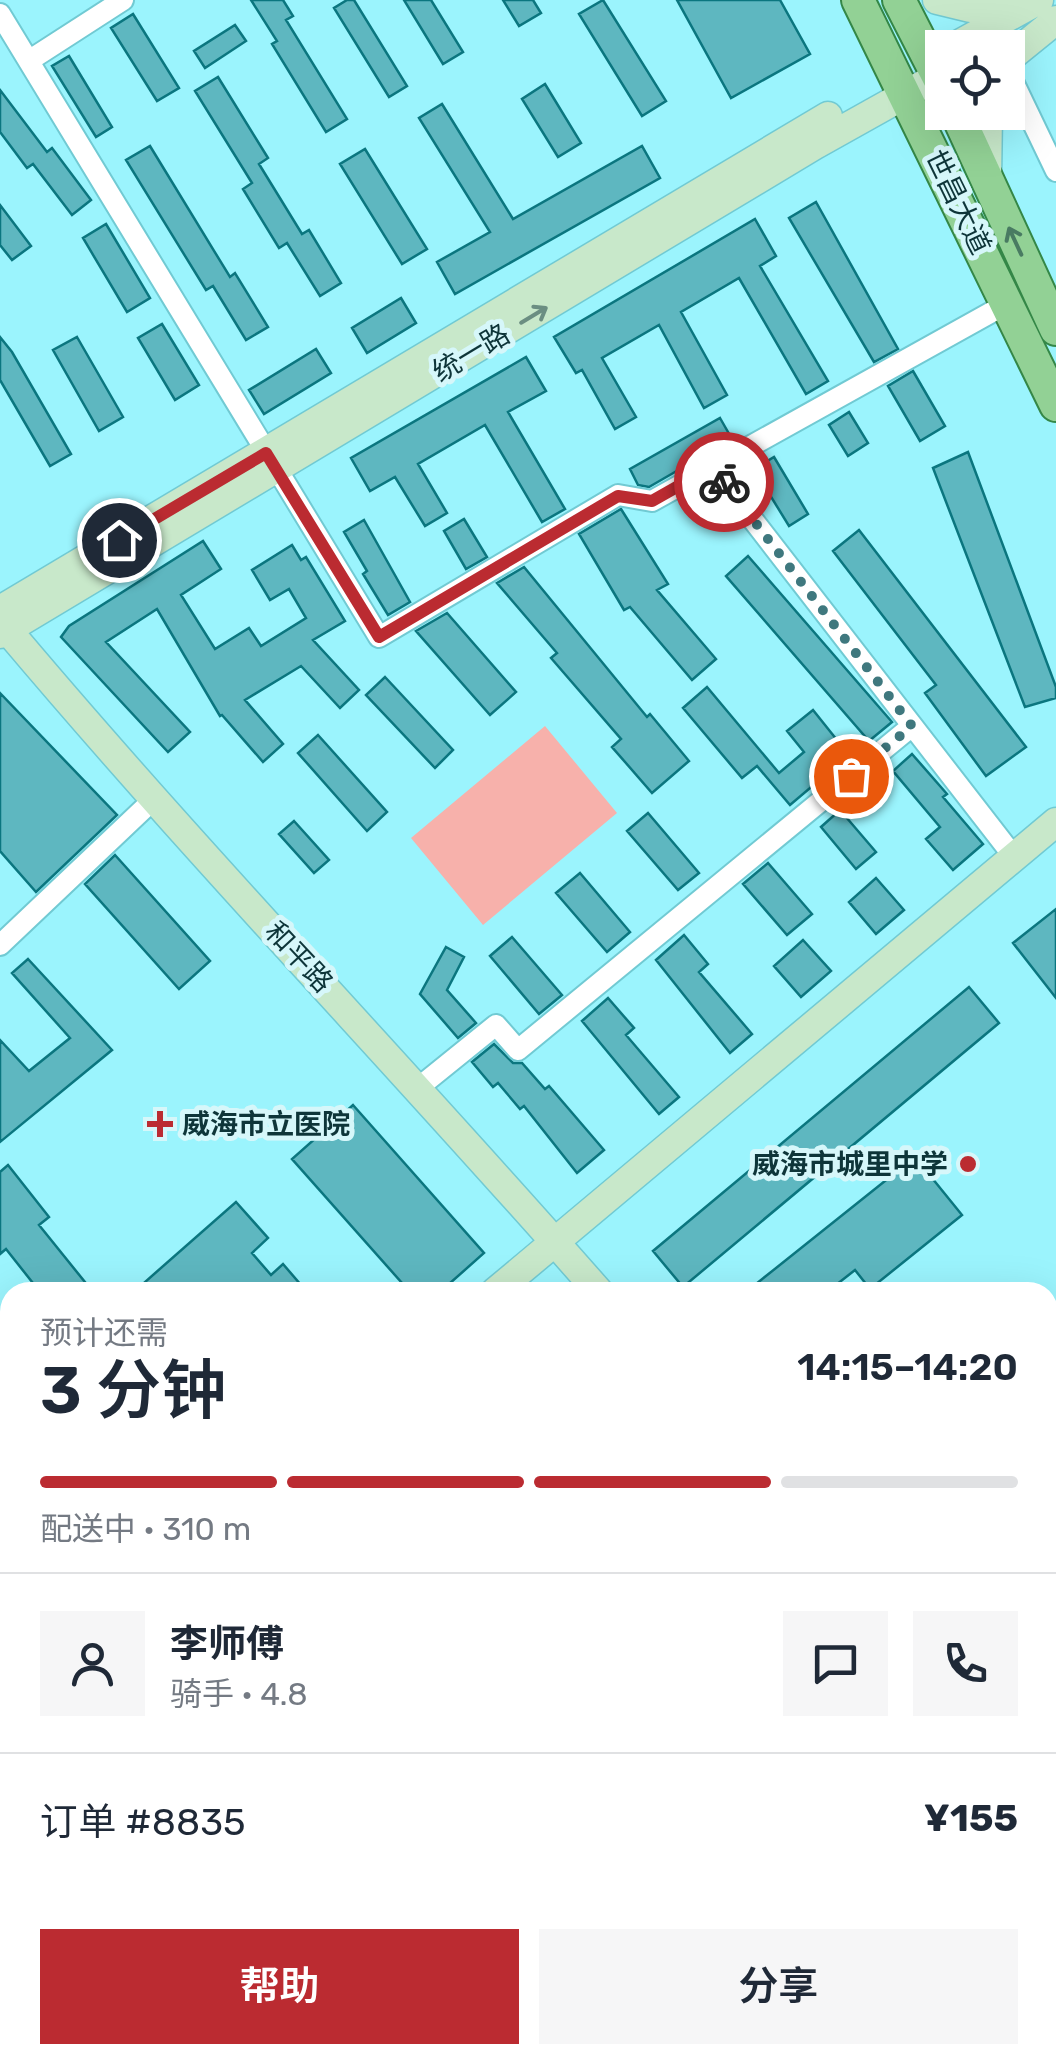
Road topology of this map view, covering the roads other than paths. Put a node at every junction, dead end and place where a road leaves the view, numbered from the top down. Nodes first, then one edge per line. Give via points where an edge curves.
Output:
1 (124, 0) edge
2 (858, 0) edge
3 (898, 0) edge
4 (937, 0) edge
5 (1001, 0) edge
6 (1039, 0) edge
7 (968, 4) edge
8 (1056, 9) edge
9 (0, 14) edge
10 (1056, 20) edge
11 (994, 30) edge
12 (1019, 30) edge
13 (925, 41) edge
14 (1025, 45) edge
15 (30, 60) junction
16 (925, 74) edge
17 (902, 86) junction
18 (1025, 106) edge
19 (964, 130) edge
20 (988, 130) edge
21 (1056, 172) edge
22 (987, 181) junction
23 (1008, 303) junction
24 (1056, 329) edge
25 (1056, 405) edge
26 (271, 462) junction
27 (712, 467) junction
28 (2, 624) edge
29 (912, 726) junction
30 (154, 798) junction
31 (1056, 822) edge
32 (1014, 857) junction
33 (0, 945) edge
34 (418, 1088) junction
35 (554, 1241) junction
36 (506, 1282) edge
37 (590, 1282) edge

1 - 15 street
2 - 17 main road, 世昌大道
3 - 13 main road
4 - 7 street
5 - 7 street
6 - 11 street, 统一路
8 - 12 street
9 - 15 street
10 - 14 street
15 - 26 street
16 - 17 street, 统一路
17 - 23 main road, 世昌大道
17 - 26 street, 统一路 via 698,192
18 - 21 street
19 - 22 main road, 世昌大道
20 - 22 street
24 -> 22 main road, 世昌大道
23 - 25 main road, 世昌大道
23 - 27 street
26 - 27 street via 379,637 618,496 652,501
26 - 28 street, 统一路
27 - 29 street
28 - 30 street, 和平路
29 - 32 street
29 - 34 street via 518,1050 496,1025
30 - 33 street
30 - 34 street, 和平路
31 - 32 street
32 - 35 street
34 - 35 street, 和平路
35 - 36 street
35 - 37 street, 和平路

